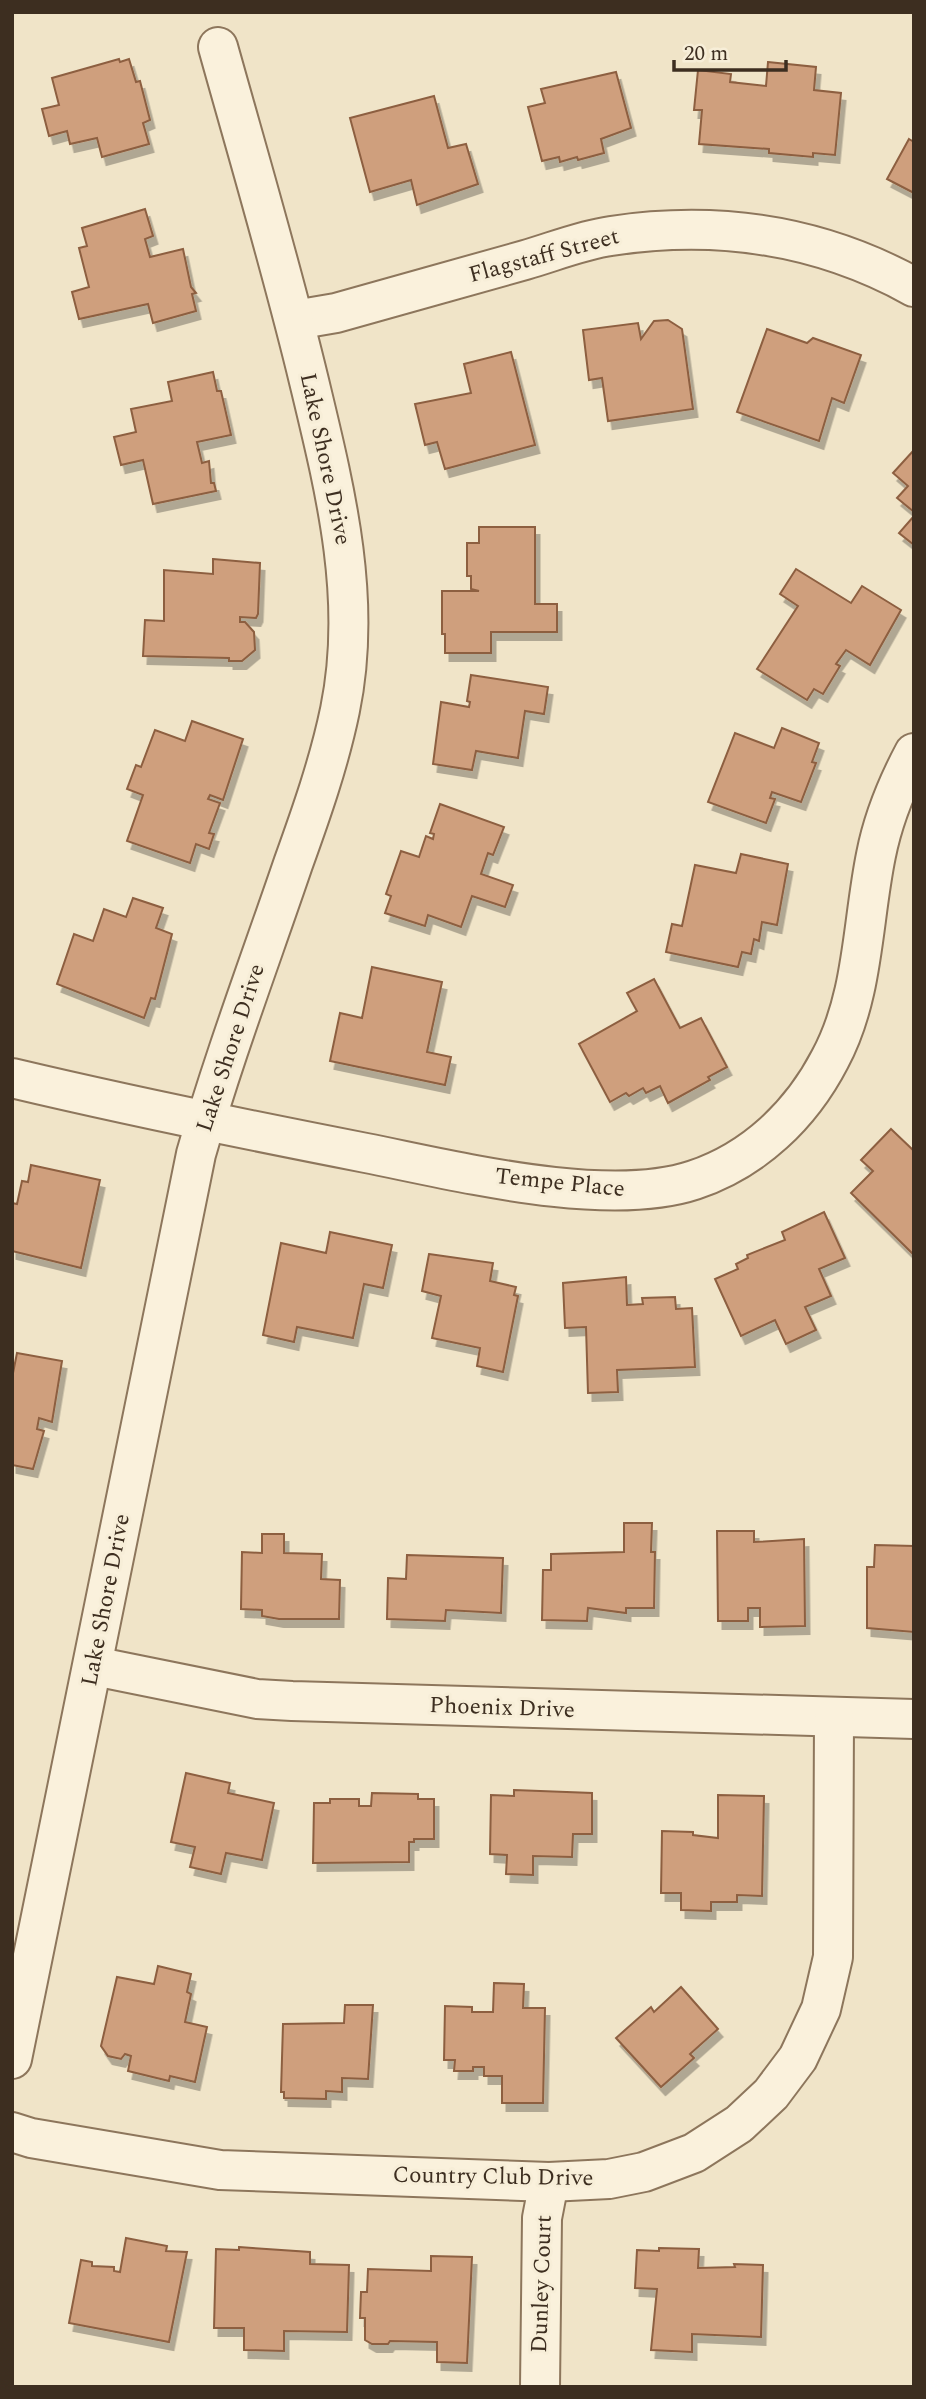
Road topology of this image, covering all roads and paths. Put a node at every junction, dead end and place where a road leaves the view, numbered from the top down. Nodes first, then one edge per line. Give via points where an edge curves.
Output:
1 (218, 47) dead end
2 (914, 287) edge
3 (295, 320) junction
4 (914, 753) edge
5 (12, 1078) edge
6 (205, 1122) junction
7 (94, 1666) junction
8 (834, 1717) junction
9 (914, 1719) edge
10 (12, 2059) edge
11 (12, 2132) edge
12 (549, 2182) junction
13 (540, 2387) edge

1 - 3 street, Lake Shore Drive
2 - 3 street, Flagstaff Street via 861,260 802,241 737,230 677,230 609,236 336,313
3 - 6 street, Lake Shore Drive via 338,498 348,573 348,646 341,708 326,769
4 - 6 street, Tempe Place via 898,784 877,851 856,996 830,1059 794,1115 748,1156 693,1181 633,1191 571,1189
5 - 6 street, Tempe Place
6 - 7 street, Lake Shore Drive
7 - 8 street, Phoenix Drive via 268,1700
7 - 10 street, Lake Shore Drive
8 - 9 street, Phoenix Drive
8 - 12 street, Country Club Drive via 833,1957 821,2009 798,2058 771,2094 739,2124 694,2153 644,2172
11 - 12 street, Country Club Drive via 220,2170
12 - 13 street, Dunley Court via 542,2218

